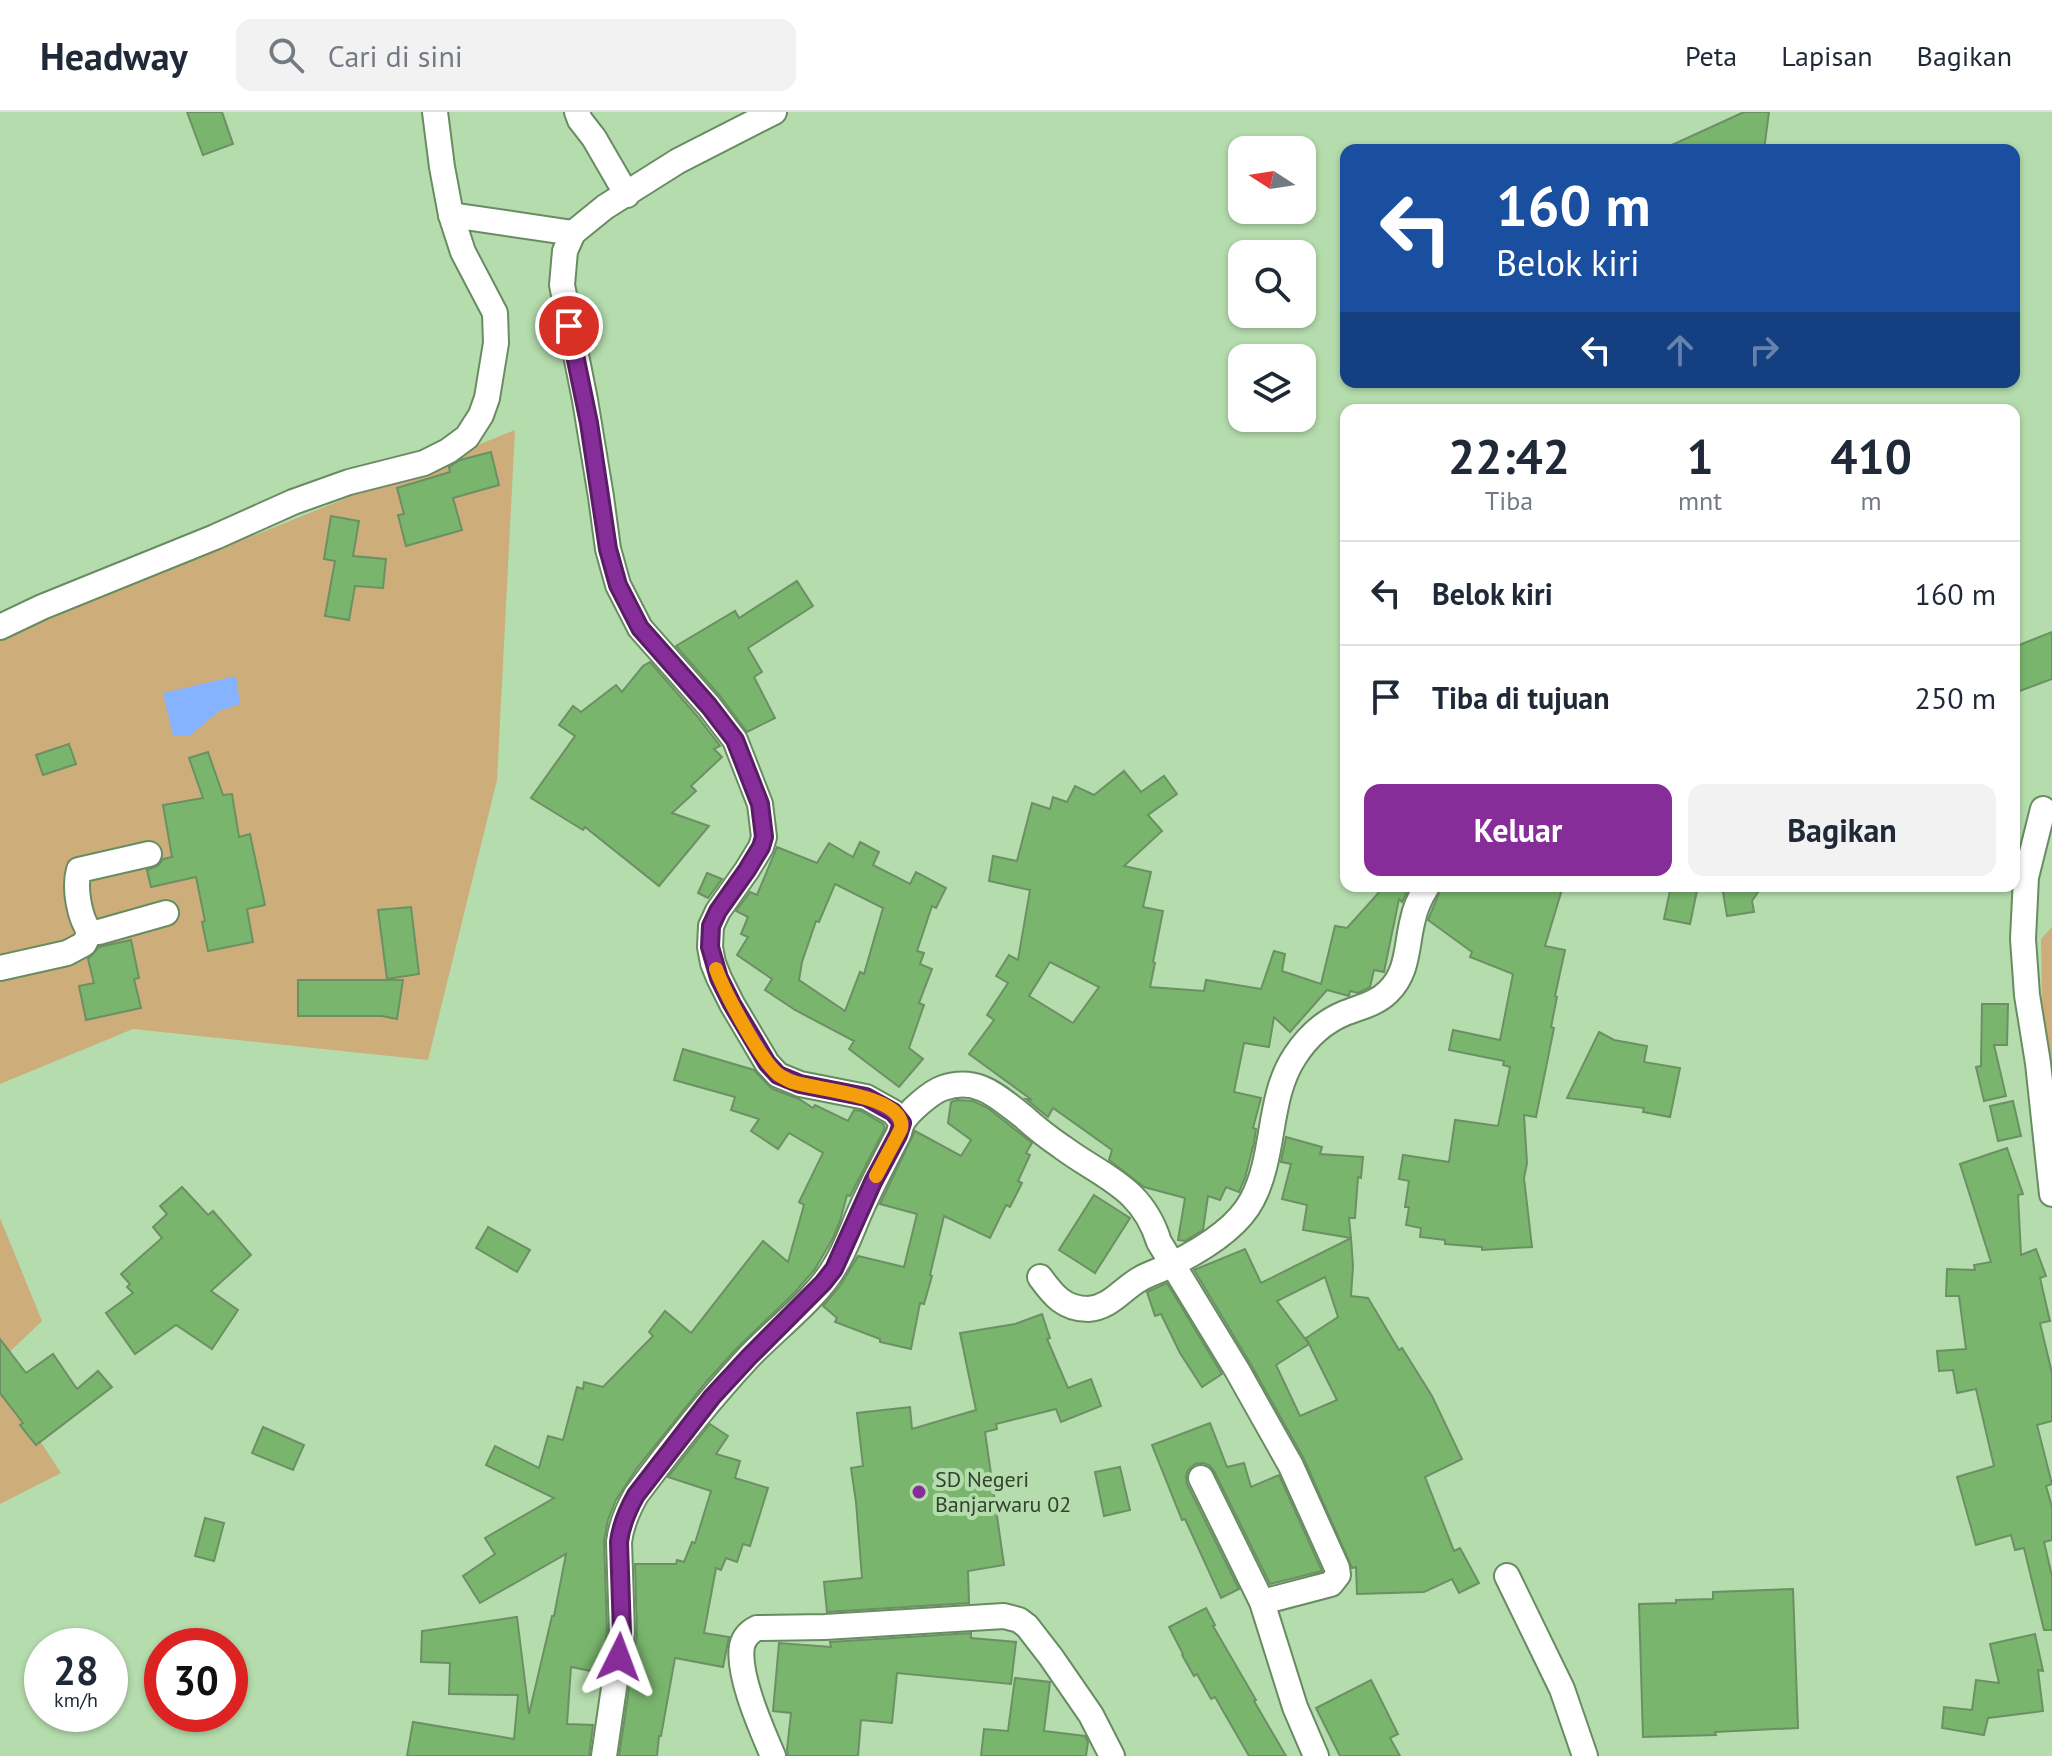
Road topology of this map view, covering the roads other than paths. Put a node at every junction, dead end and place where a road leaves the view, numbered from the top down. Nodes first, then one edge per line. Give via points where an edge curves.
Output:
1 (435, 112) edge
2 (577, 112) edge
3 (774, 112) edge
4 (627, 195) junction
5 (451, 215) junction
6 (573, 233) junction
7 (0, 627) edge
8 (2043, 809) dead end
9 (149, 854) dead end
10 (1424, 892) edge
11 (166, 913) dead end
12 (90, 932) junction
13 (0, 968) edge
14 (902, 1123) junction
15 (2052, 1194) edge
16 (1174, 1264) junction
17 (1040, 1277) dead end
18 (1201, 1478) dead end
19 (1507, 1576) dead end
20 (1262, 1602) junction
21 (604, 1756) edge
22 (773, 1756) edge
23 (1112, 1756) edge
24 (1316, 1756) edge
25 (1585, 1756) edge

1 - 5 street
2 - 4 street
3 - 4 street via 678,161
4 - 6 street
5 - 6 street
5 - 7 street via 463,252 495,313 487,398 467,437 424,463 293,502
6 - 14 street via 565,251 562,285 612,569 640,628 735,740 760,804 764,837 711,926 713,963 732,1004 778,1075 866,1097
8 - 15 street via 2026,877 2023,939
9 - 12 street via 79,870 76,880
10 - 16 street via 1400,979 1378,1001 1321,1026 1293,1059 1250,1205 1222,1233
11 - 12 street
12 - 13 street via 84,944 67,953
14 - 16 street via 942,1088 968,1084 989,1091 1142,1205
14 - 21 street via 834,1269 712,1397 628,1509 619,1542 622,1633
16 - 17 street via 1090,1309 1056,1299
16 - 20 street via 1291,1466 1337,1568 1331,1584
18 - 20 street
19 - 25 street via 1562,1689
20 - 24 street
22 - 23 street via 744,1673 742,1644 749,1632 1004,1616 1027,1626 1051,1657

